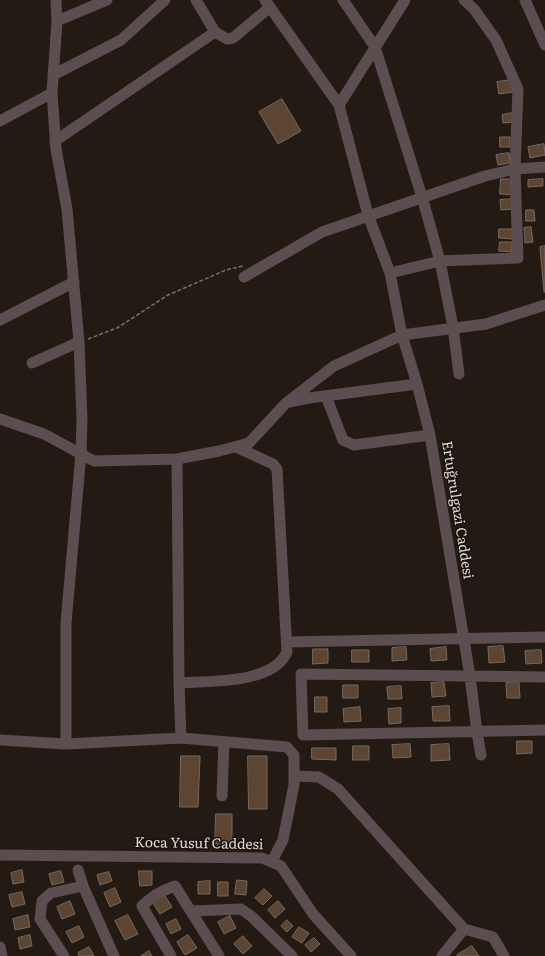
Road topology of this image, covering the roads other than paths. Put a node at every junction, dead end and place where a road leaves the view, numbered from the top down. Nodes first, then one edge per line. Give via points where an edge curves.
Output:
1 (56, 0) edge
2 (107, 0) edge
3 (166, 0) edge
4 (196, 0) edge
5 (342, 0) edge
6 (405, 0) edge
7 (464, 0) edge
8 (525, 0) edge
9 (268, 4) edge
10 (57, 21) junction
11 (215, 32) junction
12 (545, 45) edge
13 (375, 47) junction
14 (53, 76) junction
15 (52, 93) junction
16 (339, 105) junction
17 (0, 121) edge
18 (55, 141) junction
19 (545, 167) edge
20 (515, 169) junction
21 (422, 197) junction
22 (368, 215) junction
23 (440, 261) junction
24 (390, 273) junction
25 (244, 277) dead end
26 (74, 282) junction
27 (545, 305) edge
28 (0, 320) edge
29 (453, 327) junction
30 (402, 335) junction
31 (79, 342) junction
32 (32, 363) dead end
33 (459, 374) dead end
34 (417, 384) junction
35 (326, 396) junction
36 (286, 403) junction
37 (0, 419) edge
38 (430, 435) junction
39 (236, 446) junction
40 (81, 453) junction
41 (177, 459) junction
42 (545, 637) edge
43 (463, 638) junction
44 (287, 642) junction
45 (470, 676) junction
46 (545, 677) edge
47 (179, 683) junction
48 (545, 730) edge
49 (477, 732) junction
50 (181, 738) junction
51 (0, 740) edge
52 (224, 742) junction
53 (66, 744) junction
54 (481, 755) dead end
55 (294, 776) junction
56 (222, 796) dead end
57 (0, 855) edge
58 (272, 861) junction
59 (78, 870) dead end
60 (83, 886) junction
61 (192, 911) junction
62 (464, 929) junction
63 (0, 947) edge
64 (2, 956) edge
65 (64, 956) edge
66 (114, 956) edge
67 (171, 956) edge
68 (219, 956) edge
69 (292, 956) edge
70 (351, 956) edge
71 (442, 956) edge
72 (504, 956) edge

1 - 10 street
2 - 10 street
3 - 14 street via 121,40
4 - 11 street
5 - 13 street
6 - 13 street
7 - 20 street via 474,9 496,40 518,90
8 - 12 street
9 - 11 street via 233,38 227,39
9 - 16 street
10 - 14 street
11 - 18 street
13 - 16 street
13 - 21 street
14 - 15 street
15 - 17 street
15 - 18 street
16 - 22 street, Ertuğrulgazi Caddesi
18 - 26 street via 67,209
19 - 20 street
20 - 21 street
20 - 23 street via 518,258
21 - 22 street
21 - 23 street
22 - 24 street, Ertuğrulgazi Caddesi
22 - 25 street via 322,232
23 - 24 street
23 - 29 street
24 - 30 street, Ertuğrulgazi Caddesi
26 - 28 street
26 - 31 street
27 - 29 street via 486,324
29 - 30 street
29 - 33 street
30 - 34 street, Ertuğrulgazi Caddesi
30 - 36 street via 334,366
31 - 32 street
31 - 40 street
34 - 35 street
34 - 38 street, Ertuğrulgazi Caddesi
35 - 36 street
35 - 38 street via 343,440 354,445
36 - 39 street via 249,443
37 - 40 street via 44,434
38 - 43 street, Ertuğrulgazi Caddesi
39 - 41 street
39 - 44 street via 278,469
40 - 41 street via 94,461
40 - 53 street via 66,623
41 - 47 street
42 - 43 street
43 - 44 street
43 - 45 street, Ertuğrulgazi Caddesi
44 - 47 street via 287,652 283,661 261,674 250,678
45 - 46 street
45 - 49 street, Ertuğrulgazi Caddesi
45 - 49 street via 301,674 303,735
47 - 50 street
48 - 49 street
49 - 54 street, Ertuğrulgazi Caddesi
50 - 52 street
50 - 53 street
51 - 53 street
52 - 55 street via 287,747 294,755
52 - 56 street
55 - 58 street via 283,840
55 - 62 street via 319,777 338,789
57 - 58 street, Koca Yusuf Caddesi via 262,858
58 - 70 street, Koca Yusuf Caddesi via 281,866 313,914
59 - 60 street
60 - 65 street via 51,893 42,901 40,919
60 - 66 street
61 - 67 street via 175,886 142,906
61 - 68 street
61 - 69 street via 241,909
62 - 71 street
62 - 72 street via 493,937
63 - 64 street

